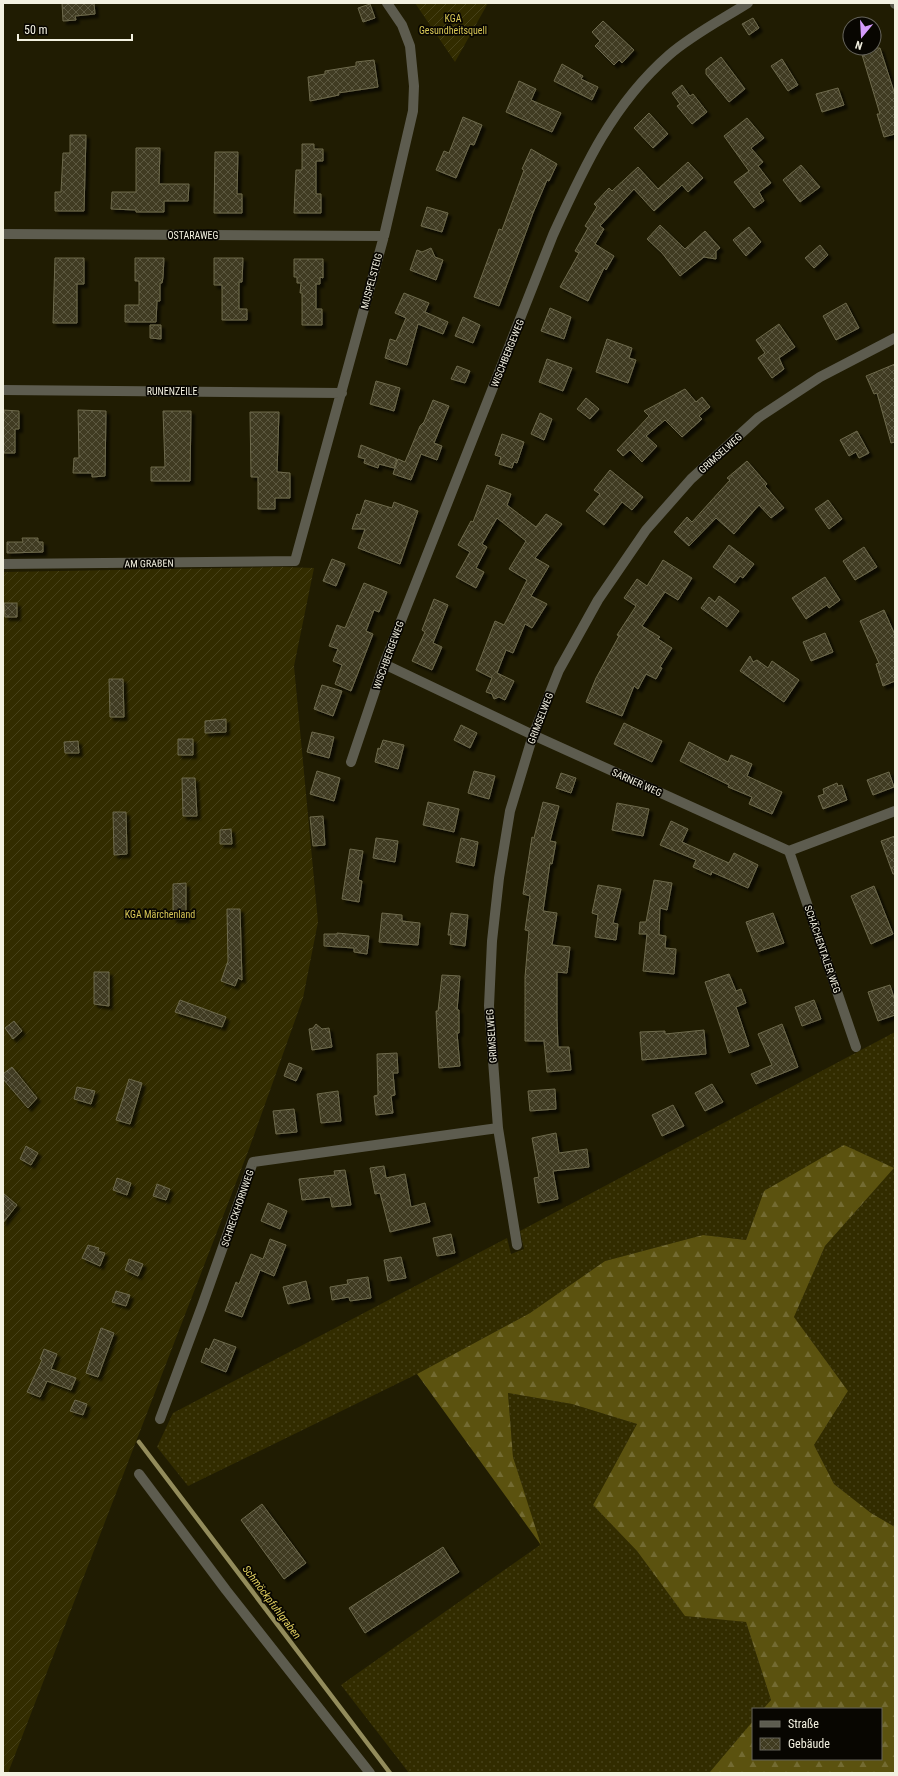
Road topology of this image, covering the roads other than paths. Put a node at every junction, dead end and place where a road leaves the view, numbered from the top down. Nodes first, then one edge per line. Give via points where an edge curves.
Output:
1 (387, 3) edge
2 (748, 3) edge
3 (3, 234) edge
4 (384, 236) junction
5 (895, 338) edge
6 (3, 390) edge
7 (342, 393) junction
8 (295, 561) joint
9 (3, 564) edge
10 (384, 664) junction
11 (533, 735) junction
12 (351, 762) dead end
13 (895, 811) edge
14 (789, 851) junction
15 (856, 1048) dead end
16 (498, 1128) junction
17 (518, 1244) dead end
18 (160, 1419) dead end
19 (139, 1474) dead end
20 (370, 1773) edge

1 - 4 street, MUSPELSTEIG via 407,37 414,86 413,111
2 - 10 street, WISCHBERGEWEG via 681,45 641,82 612,119 585,165 553,235
3 - 4 street, OSTARAWEG
4 - 7 street, MUSPELSTEIG
5 - 11 street, GRIMSELWEG via 820,377 758,418 691,478 646,530 598,600 559,670
6 - 7 street, RUNENZEILE
7 - 8 street, MUSPELSTEIG
8 - 9 street, AM GRABEN
10 - 11 street, SARNER WEG
10 - 12 street, WISCHBERGEWEG
11 - 14 street, SARNER WEG
11 - 16 street, GRIMSELWEG via 510,810 492,941 489,1006
13 - 14 street
14 - 15 street, SCHÄCHENTALER WEG
16 - 17 street, GRIMSELWEG
16 - 18 street, SCHRECKHORNWEG via 253,1162
19 - 20 street via 226,1590

